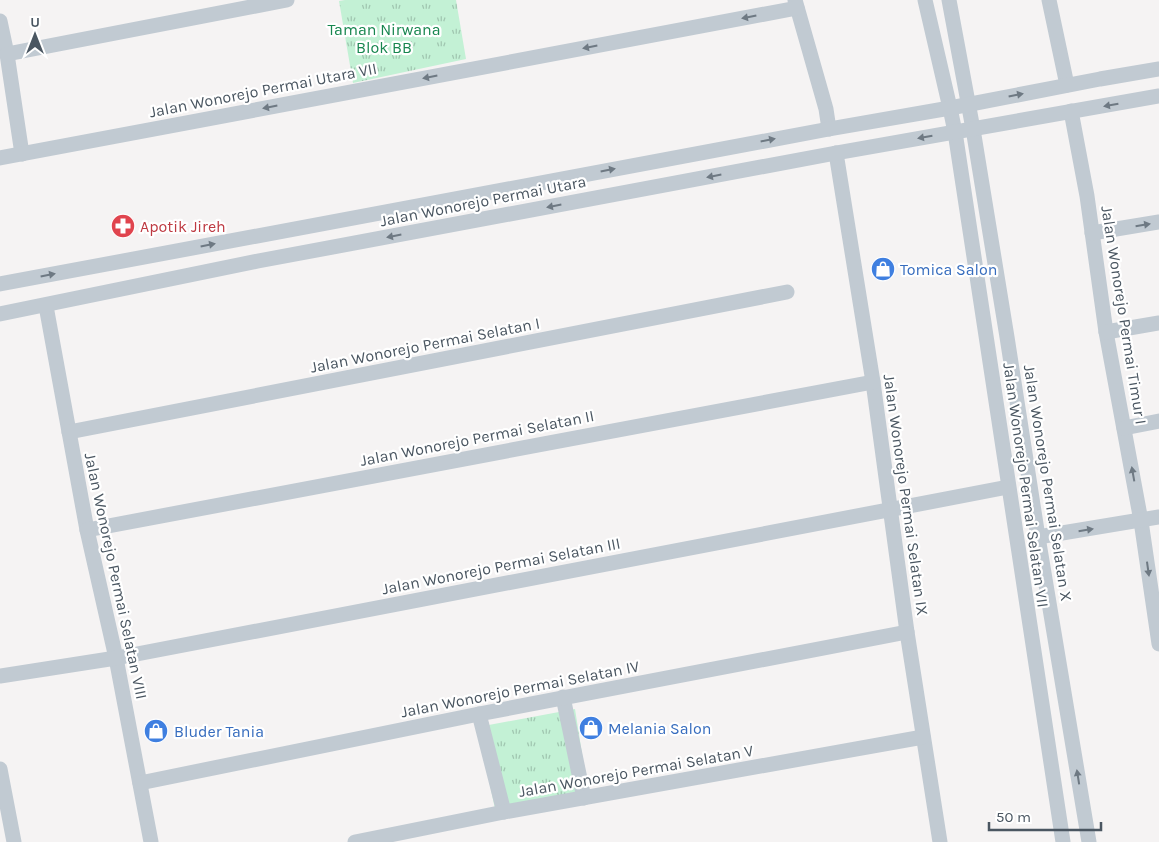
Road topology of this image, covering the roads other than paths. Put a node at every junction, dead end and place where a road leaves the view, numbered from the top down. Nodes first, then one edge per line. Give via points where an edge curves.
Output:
1 (287, 0) edge
2 (925, 0) edge
3 (949, 0) edge
4 (1049, 0) edge
5 (796, 4) edge
6 (0, 21) edge
7 (8, 54) junction
8 (1159, 69) edge
9 (1067, 85) junction
10 (1159, 96) edge
11 (968, 104) junction
12 (950, 108) junction
13 (1071, 112) junction
14 (829, 129) junction
15 (973, 129) junction
16 (955, 132) junction
17 (836, 153) junction
18 (22, 154) junction
19 (0, 158) edge
20 (1159, 222) edge
21 (1092, 233) junction
22 (252, 236) junction
23 (258, 261) junction
24 (0, 284) edge
25 (787, 292) dead end
26 (47, 311) junction
27 (0, 314) edge
28 (1159, 323) edge
29 (1106, 332) junction
30 (873, 382) junction
31 (1159, 422) edge
32 (1124, 428) junction
33 (69, 432) junction
34 (1008, 487) junction
35 (891, 509) junction
36 (1159, 518) edge
37 (1142, 520) junction
38 (87, 530) junction
39 (1038, 538) junction
40 (1157, 615) edge
41 (907, 632) junction
42 (1159, 644) edge
43 (116, 658) junction
44 (0, 676) edge
45 (563, 697) junction
46 (479, 714) junction
47 (923, 737) junction
48 (0, 769) edge
49 (140, 783) junction
50 (584, 798) junction
51 (504, 812) junction
52 (14, 842) edge
53 (151, 842) edge
54 (355, 842) edge
55 (940, 842) edge
56 (1062, 842) edge
57 (1089, 842) edge

1 - 7 street
2 - 12 street, Jalan Wonorejo Permai Selatan VII
3 - 11 street, Jalan Wonorejo Permai Selatan X
4 - 9 street
5 - 14 street
5 -> 18 street, Jalan Wonorejo Permai Utara VII
6 - 7 street
7 - 18 street
8 - 9 street, Jalan Wonorejo Permai Utara
11 -> 9 street, Jalan Wonorejo Permai Utara
10 -> 13 street, Jalan Wonorejo Permai Utara
11 - 12 street, Jalan Wonorejo Permai Utara
11 - 15 street, Jalan Wonorejo Permai Selatan X
12 - 14 street, Jalan Wonorejo Permai Utara
12 - 16 street, Jalan Wonorejo Permai Selatan VII
13 - 15 street, Jalan Wonorejo Permai Utara
13 - 21 street, Jalan Wonorejo Permai Timur I
22 -> 14 street, Jalan Wonorejo Permai Utara
15 - 16 street, Jalan Wonorejo Permai Utara
15 - 39 street, Jalan Wonorejo Permai Selatan X
16 -> 17 street, Jalan Wonorejo Permai Utara
16 - 34 street, Jalan Wonorejo Permai Selatan VII
17 -> 23 street, Jalan Wonorejo Permai Utara
17 - 30 street, Jalan Wonorejo Permai Selatan IX
18 - 19 street, Jalan Wonorejo Permai Utara VII
21 -> 20 street
21 - 29 street, Jalan Wonorejo Permai Timur I
22 - 23 street
24 -> 22 street, Jalan Wonorejo Permai Utara
23 - 26 street, Jalan Wonorejo Permai Utara
25 - 33 street, Jalan Wonorejo Permai Selatan I
26 - 27 street, Jalan Wonorejo Permai Utara
26 - 33 street, Jalan Wonorejo Permai Selatan VIII
28 - 29 street
29 - 32 street, Jalan Wonorejo Permai Timur I
30 - 35 street, Jalan Wonorejo Permai Selatan IX
30 - 38 street, Jalan Wonorejo Permai Selatan II
31 - 32 street
37 -> 32 street, Jalan Wonorejo Permai Timur I
33 - 38 street, Jalan Wonorejo Permai Selatan VIII
34 - 35 street, Jalan Wonorejo Permai Selatan III
34 - 56 street, Jalan Wonorejo Permai Selatan VII
35 - 41 street, Jalan Wonorejo Permai Selatan IX
35 - 43 street, Jalan Wonorejo Permai Selatan III
36 - 37 street
39 -> 37 street
37 -> 40 street, Jalan Wonorejo Permai Timur I
38 - 43 street, Jalan Wonorejo Permai Selatan VIII
57 -> 39 street, Jalan Wonorejo Permai Selatan X
40 - 42 street, Jalan Wonorejo Permai Timur I
41 - 45 street, Jalan Wonorejo Permai Selatan IV
41 - 47 street, Jalan Wonorejo Permai Selatan IX
43 - 44 street, Jalan Wonorejo Permai Selatan III
43 - 49 street, Jalan Wonorejo Permai Selatan VIII
45 - 46 street, Jalan Wonorejo Permai Selatan IV
45 - 50 street
46 - 49 street, Jalan Wonorejo Permai Selatan IV
46 - 51 street
47 - 50 street, Jalan Wonorejo Permai Selatan V
47 - 55 street, Jalan Wonorejo Permai Selatan IX
48 - 52 street
49 - 53 street, Jalan Wonorejo Permai Selatan VIII
50 - 51 street, Jalan Wonorejo Permai Selatan V
51 - 54 street, Jalan Wonorejo Permai Selatan V

